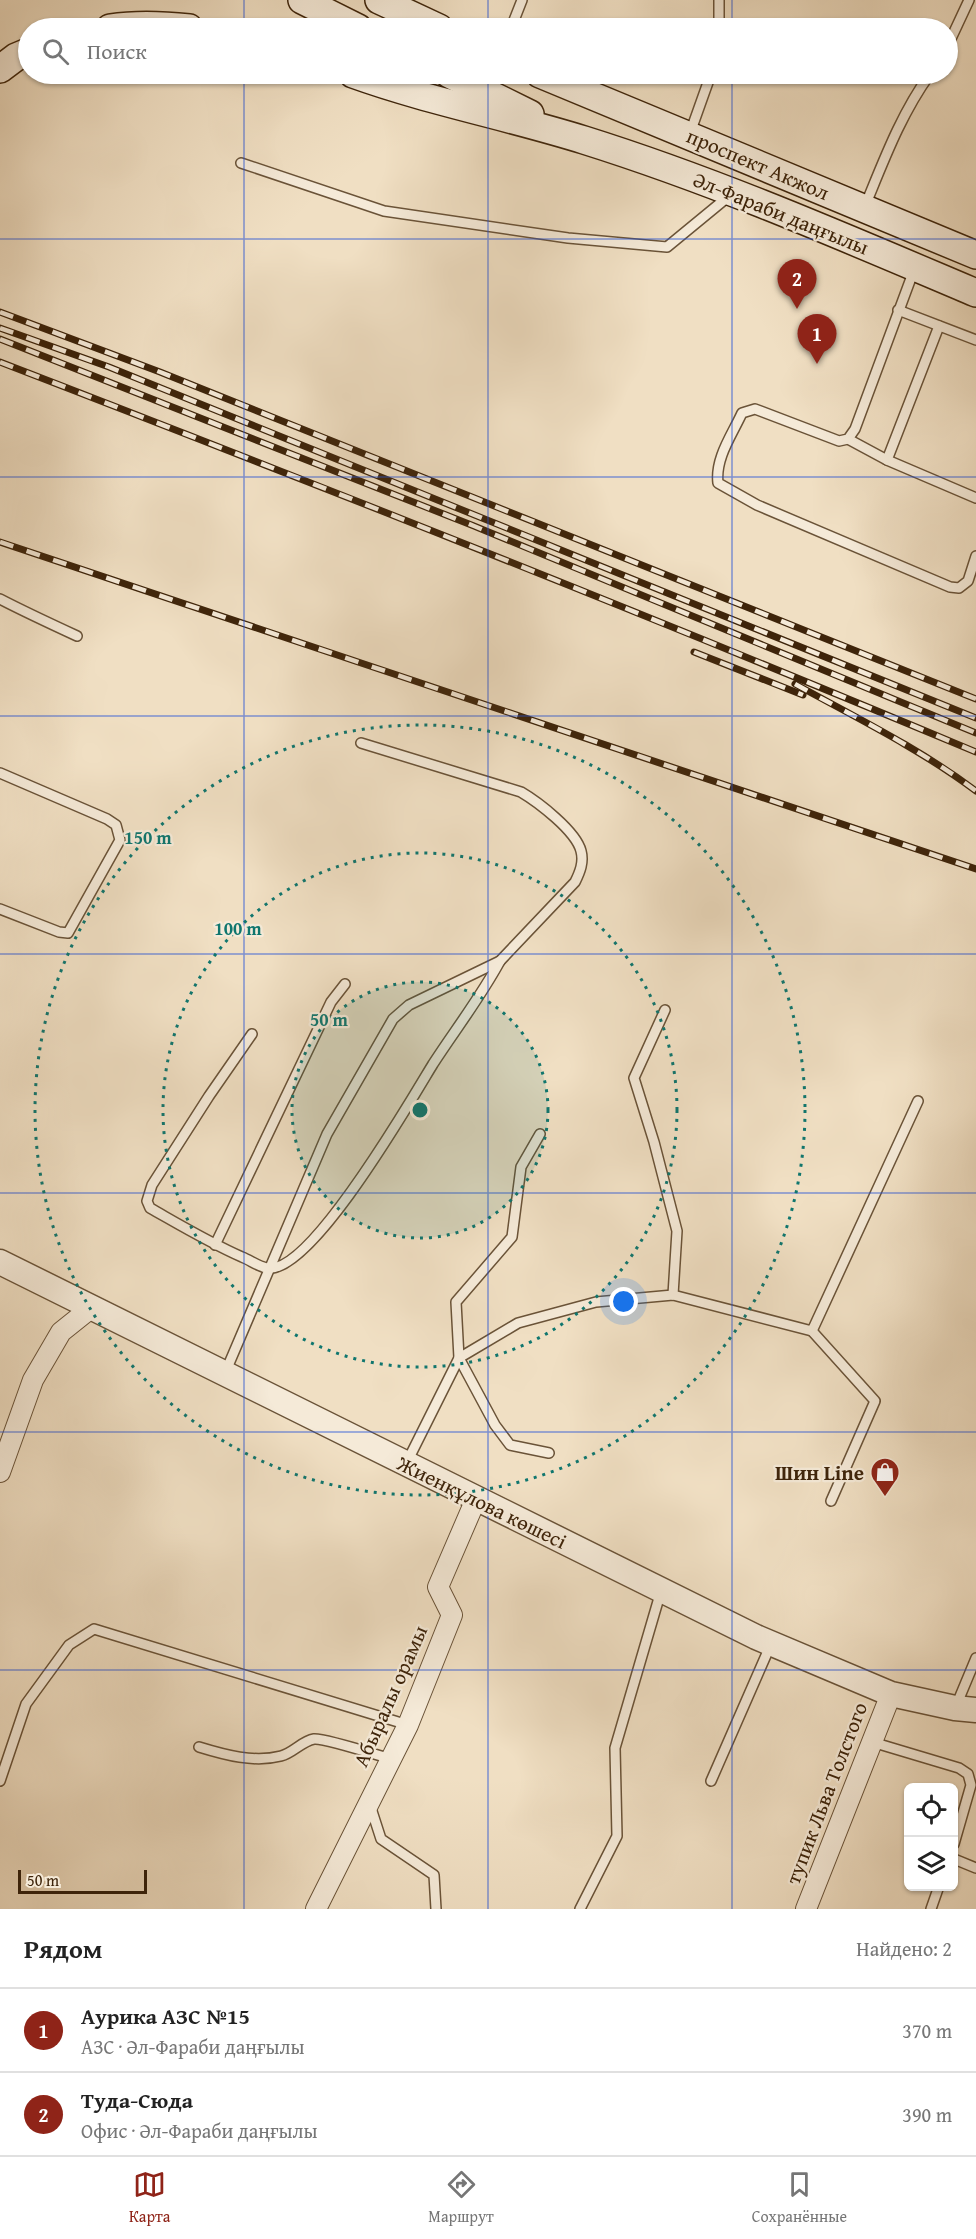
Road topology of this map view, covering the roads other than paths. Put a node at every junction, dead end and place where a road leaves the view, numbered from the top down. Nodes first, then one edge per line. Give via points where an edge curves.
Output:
1 (302, 0) edge
2 (379, 0) edge
3 (522, 0) edge
4 (719, 0) edge
5 (969, 0) edge
6 (338, 18) edge
7 (418, 18) edge
8 (515, 18) edge
9 (719, 18) edge
10 (958, 24) edge
11 (18, 56) edge
12 (0, 69) edge
13 (384, 84) edge
14 (469, 84) edge
15 (564, 84) edge
16 (707, 84) edge
17 (922, 84) edge
18 (689, 136) junction
19 (583, 140) junction
20 (241, 163) dead end
21 (735, 192) junction
22 (864, 208) junction
23 (976, 255) edge
24 (915, 267) junction
25 (976, 293) edge
26 (898, 310) junction
27 (939, 326) junction
28 (976, 340) edge
29 (848, 439) junction
30 (887, 460) junction
31 (976, 498) edge
32 (976, 556) edge
33 (0, 599) edge
34 (77, 636) dead end
35 (361, 743) dead end
36 (0, 772) edge
37 (0, 909) edge
38 (500, 961) junction
39 (345, 984) dead end
40 (665, 1010) dead end
41 (252, 1034) dead end
42 (918, 1101) dead end
43 (540, 1134) dead end
44 (215, 1245) junction
45 (0, 1262) edge
46 (268, 1269) junction
47 (673, 1295) junction
48 (91, 1308) junction
49 (812, 1331) junction
50 (459, 1358) junction
51 (225, 1375) junction
52 (7, 1436) edge
53 (549, 1454) dead end
54 (406, 1464) junction
55 (0, 1472) edge
56 (476, 1499) junction
57 (831, 1501) dead end
58 (661, 1591) junction
59 (771, 1644) junction
60 (976, 1658) edge
61 (891, 1694) junction
62 (966, 1709) edge
63 (408, 1725) junction
64 (872, 1742) junction
65 (199, 1747) dead end
66 (391, 1759) junction
67 (0, 1781) edge
68 (711, 1781) dead end
69 (369, 1803) junction
70 (956, 1837) edge
71 (958, 1861) edge
72 (976, 1868) edge
73 (938, 1891) edge
74 (316, 1909) edge
75 (436, 1909) edge
76 (580, 1909) edge
77 (806, 1909) edge
78 (931, 1909) edge

1 - 6 main road
2 - 7 main road
3 - 8 lane
4 - 9 lane
5 - 10 lane
11 - 12 main road
13 - 19 main road
14 - 19 main road
15 - 18 main road, проспект Акжол
16 - 18 lane
17 - 22 lane via 899,126
18 - 22 main road, проспект Акжол
19 - 21 main road, Әл-Фараби даңғылы
20 - 21 lane via 384,211 568,238 667,247
21 - 24 main road, Әл-Фараби даңғылы
22 - 23 main road, проспект Акжол
24 - 25 main road, Әл-Фараби даңғылы
24 - 26 lane
26 - 27 lane
26 - 29 lane
27 - 28 lane
27 - 30 lane
29 - 30 lane
29 - 32 lane via 839,441 755,409 742,413 719,459 717,483 757,505 950,587 959,588 968,580
30 - 31 lane
33 - 34 lane
35 - 38 lane via 521,792 542,805 577,841 582,868 575,882
36 - 37 lane via 107,819 116,825 120,840 68,933
38 - 46 lane via 367,1171 298,1255
38 - 46 lane via 409,1005 393,1018 327,1134
39 - 44 lane via 331,1002
40 - 47 lane via 634,1078 677,1232
41 - 44 lane via 149,1190 147,1201 150,1208
42 - 49 lane
43 - 50 lane via 521,1167 512,1237 456,1302
44 - 46 lane
45 - 48 street, Жиенқұлова көшесі
46 - 51 lane
47 - 49 lane
47 - 50 lane via 596,1302 518,1323
48 - 51 street, Жиенқұлова көшесі
48 - 52 street via 61,1332
49 - 57 lane via 874,1401
50 - 53 lane via 495,1425 510,1444
50 - 54 lane
51 - 54 street, Жиенқұлова көшесі
52 - 55 street
54 - 56 street, Жиенқұлова көшесі
56 - 58 street, Жиенқұлова көшесі
56 - 63 street, Абыралы орамы via 438,1587 452,1615
58 - 59 street, Жиенқұлова көшесі
58 - 76 lane via 615,1748 616,1836
59 - 61 street, Жиенқұлова көшесі
59 - 68 lane
60 - 62 lane
61 - 62 street, Жиенқұлова көшесі
61 - 64 street, тупик Льва Толстого
63 - 66 street, Абыралы орамы
63 - 67 lane via 94,1629 69,1645 26,1704
64 - 70 lane via 968,1774 971,1785
64 - 77 street, тупик Льва Толстого
65 - 66 lane via 230,1756 263,1758 282,1756 306,1742 321,1740
66 - 69 street, Абыралы орамы
69 - 74 street, Абыралы орамы
69 - 75 lane via 381,1839 434,1875
71 - 72 lane
73 - 78 lane

